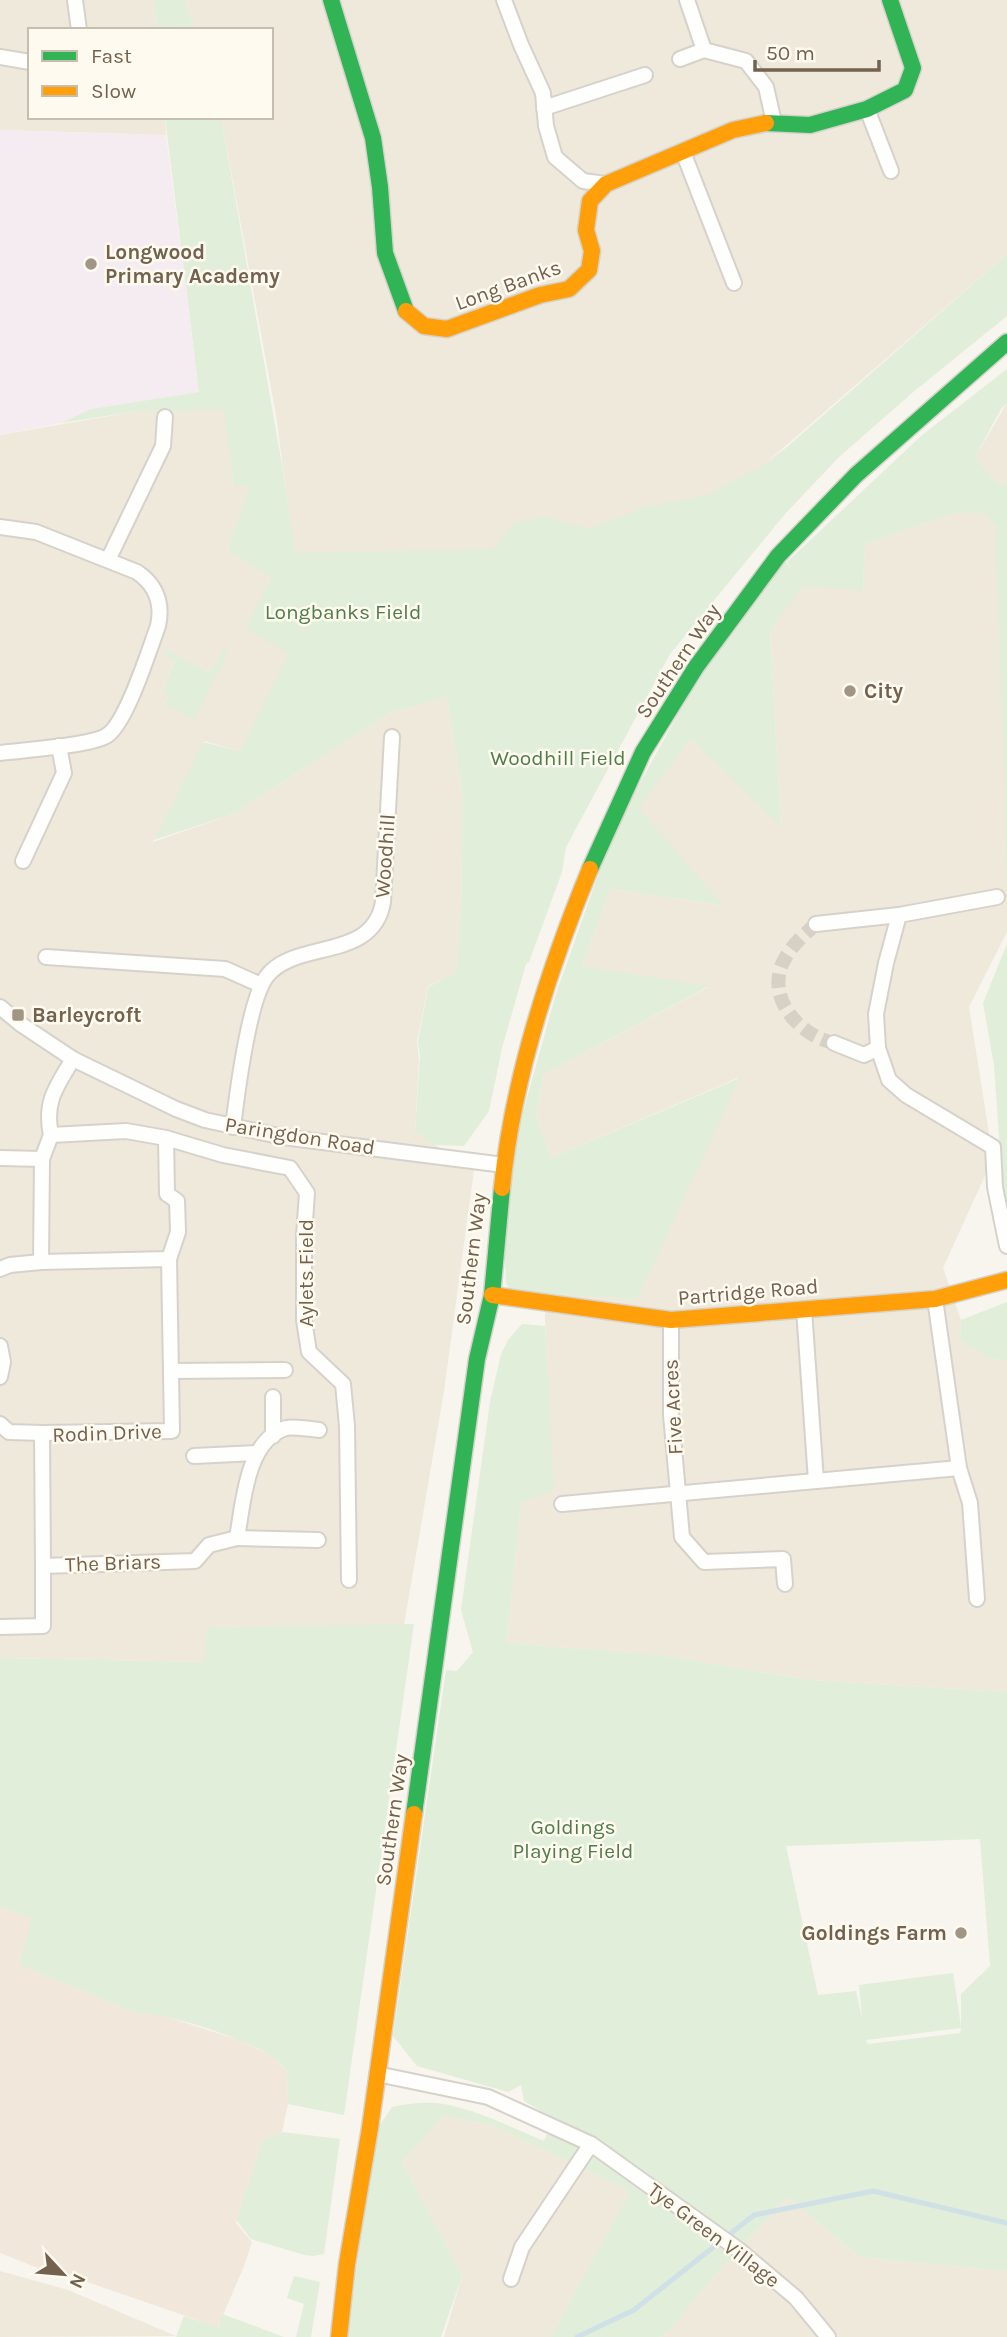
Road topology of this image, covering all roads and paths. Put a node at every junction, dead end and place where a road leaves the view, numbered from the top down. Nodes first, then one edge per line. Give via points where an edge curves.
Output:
1 (75, 0) edge
2 (331, 0) edge
3 (504, 0) edge
4 (687, 0) edge
5 (890, 0) edge
6 (79, 28) edge
7 (704, 50) junction
8 (0, 57) edge
9 (680, 59) dead end
10 (28, 62) edge
11 (645, 75) dead end
12 (544, 108) junction
13 (867, 109) junction
14 (774, 122) junction
15 (683, 152) junction
16 (891, 171) dead end
17 (606, 184) junction
18 (734, 283) dead end
19 (1007, 342) edge
20 (165, 416) dead end
21 (0, 527) edge
22 (107, 560) junction
23 (392, 737) dead end
24 (59, 746) junction
25 (0, 753) edge
26 (23, 861) dead end
27 (997, 897) dead end
28 (900, 915) junction
29 (816, 924) tunnel mouth
30 (46, 957) dead end
31 (261, 985) junction
32 (0, 1007) edge
33 (834, 1043) tunnel mouth
34 (878, 1048) junction
35 (73, 1059) junction
36 (233, 1127) junction
37 (51, 1135) junction
38 (166, 1138) junction
39 (0, 1158) edge
40 (42, 1159) junction
41 (504, 1165) junction
42 (1007, 1246) edge
43 (169, 1259) junction
44 (41, 1262) junction
45 (0, 1269) edge
46 (1007, 1280) edge
47 (492, 1295) junction
48 (935, 1299) junction
49 (804, 1309) junction
50 (671, 1320) junction
51 (0, 1346) edge
52 (285, 1370) dead end
53 (172, 1371) junction
54 (0, 1377) edge
55 (273, 1397) dead end
56 (0, 1424) edge
57 (319, 1430) dead end
58 (42, 1433) junction
59 (273, 1436) junction
60 (257, 1453) junction
61 (194, 1456) dead end
62 (958, 1468) junction
63 (816, 1481) junction
64 (678, 1494) junction
65 (562, 1504) dead end
66 (237, 1538) junction
67 (318, 1540) dead end
68 (43, 1566) junction
69 (349, 1580) dead end
70 (785, 1584) dead end
71 (976, 1599) dead end
72 (0, 1627) edge
73 (377, 2074) junction
74 (591, 2144) junction
75 (510, 2278) dead end
76 (339, 2337) edge
77 (828, 2337) edge

1 - 6 street
2 - 17 main road, Long Banks via 373,138 385,253 404,310 424,326 447,329 569,289 589,270 592,251 586,230 590,201
3 - 12 street via 543,93
4 - 7 street
5 - 13 main road via 913,68 905,90
7 - 9 street
7 - 14 street via 746,61 766,87
8 - 10 street
11 - 12 street
12 - 17 street via 555,157 583,181
13 - 14 main road via 810,124
13 - 16 street
14 - 15 main road via 733,130
15 - 17 main road
15 - 18 street
19 - 41 main road, Southern Way via 856,475 778,556 696,667 643,752 564,932 524,1066
20 - 22 street via 163,446
21 - 22 street via 36,532
22 - 24 street via 137,572 152,585 160,602 158,626 114,729 98,740
23 - 31 street, Woodhill via 383,902 378,919 357,939 281,964
24 - 25 street
24 - 26 street via 64,773
27 - 28 street
28 - 29 street
28 - 34 street via 876,1014
30 - 31 street via 225,969
31 - 36 street
32 - 35 street, Paringdon Road
33 - 34 street via 864,1055
34 - 42 street via 890,1080 906,1095 993,1147 995,1187
35 - 36 street, Paringdon Road via 176,1109
35 - 37 street via 51,1096 47,1118
36 - 41 street, Paringdon Road via 283,1138
37 - 38 street, Aylets Field via 126,1131
37 - 40 street
38 - 43 street, Rodin Drive via 167,1194 177,1201 178,1232
38 - 69 street, Aylets Field via 290,1168 307,1192 304,1320 309,1352 344,1384
39 - 40 street
40 - 44 street
41 - 47 main road, Southern Way
43 - 44 street
43 - 53 street, Rodin Drive
44 - 45 street
46 - 48 main road, Partridge Road
47 - 50 main road, Partridge Road
47 - 73 main road, Southern Way via 476,1372
48 - 49 main road, Partridge Road
48 - 62 street
49 - 50 main road, Partridge Road
49 - 63 street
50 - 64 street, Five Acres via 671,1416
51 - 54 street
52 - 53 street
53 - 58 street, Rodin Drive via 172,1431
55 - 59 street
56 - 58 street via 9,1432
57 - 59 street via 287,1428
58 - 68 street, Rodin Drive
59 - 60 street
60 - 61 street
60 - 66 street via 247,1479
62 - 63 street
62 - 71 street via 970,1503
63 - 64 street
64 - 65 street
64 - 70 street, Five Acres via 682,1537 704,1562 783,1559
66 - 67 street, The Briars
66 - 68 street, The Briars via 209,1545 195,1561
68 - 72 street, The Briars via 43,1626
73 - 74 street, Tye Green Village via 488,2097
73 - 76 main road, Southern Way
74 - 75 street via 522,2247
74 - 77 street, Tye Green Village via 739,2250 796,2298

